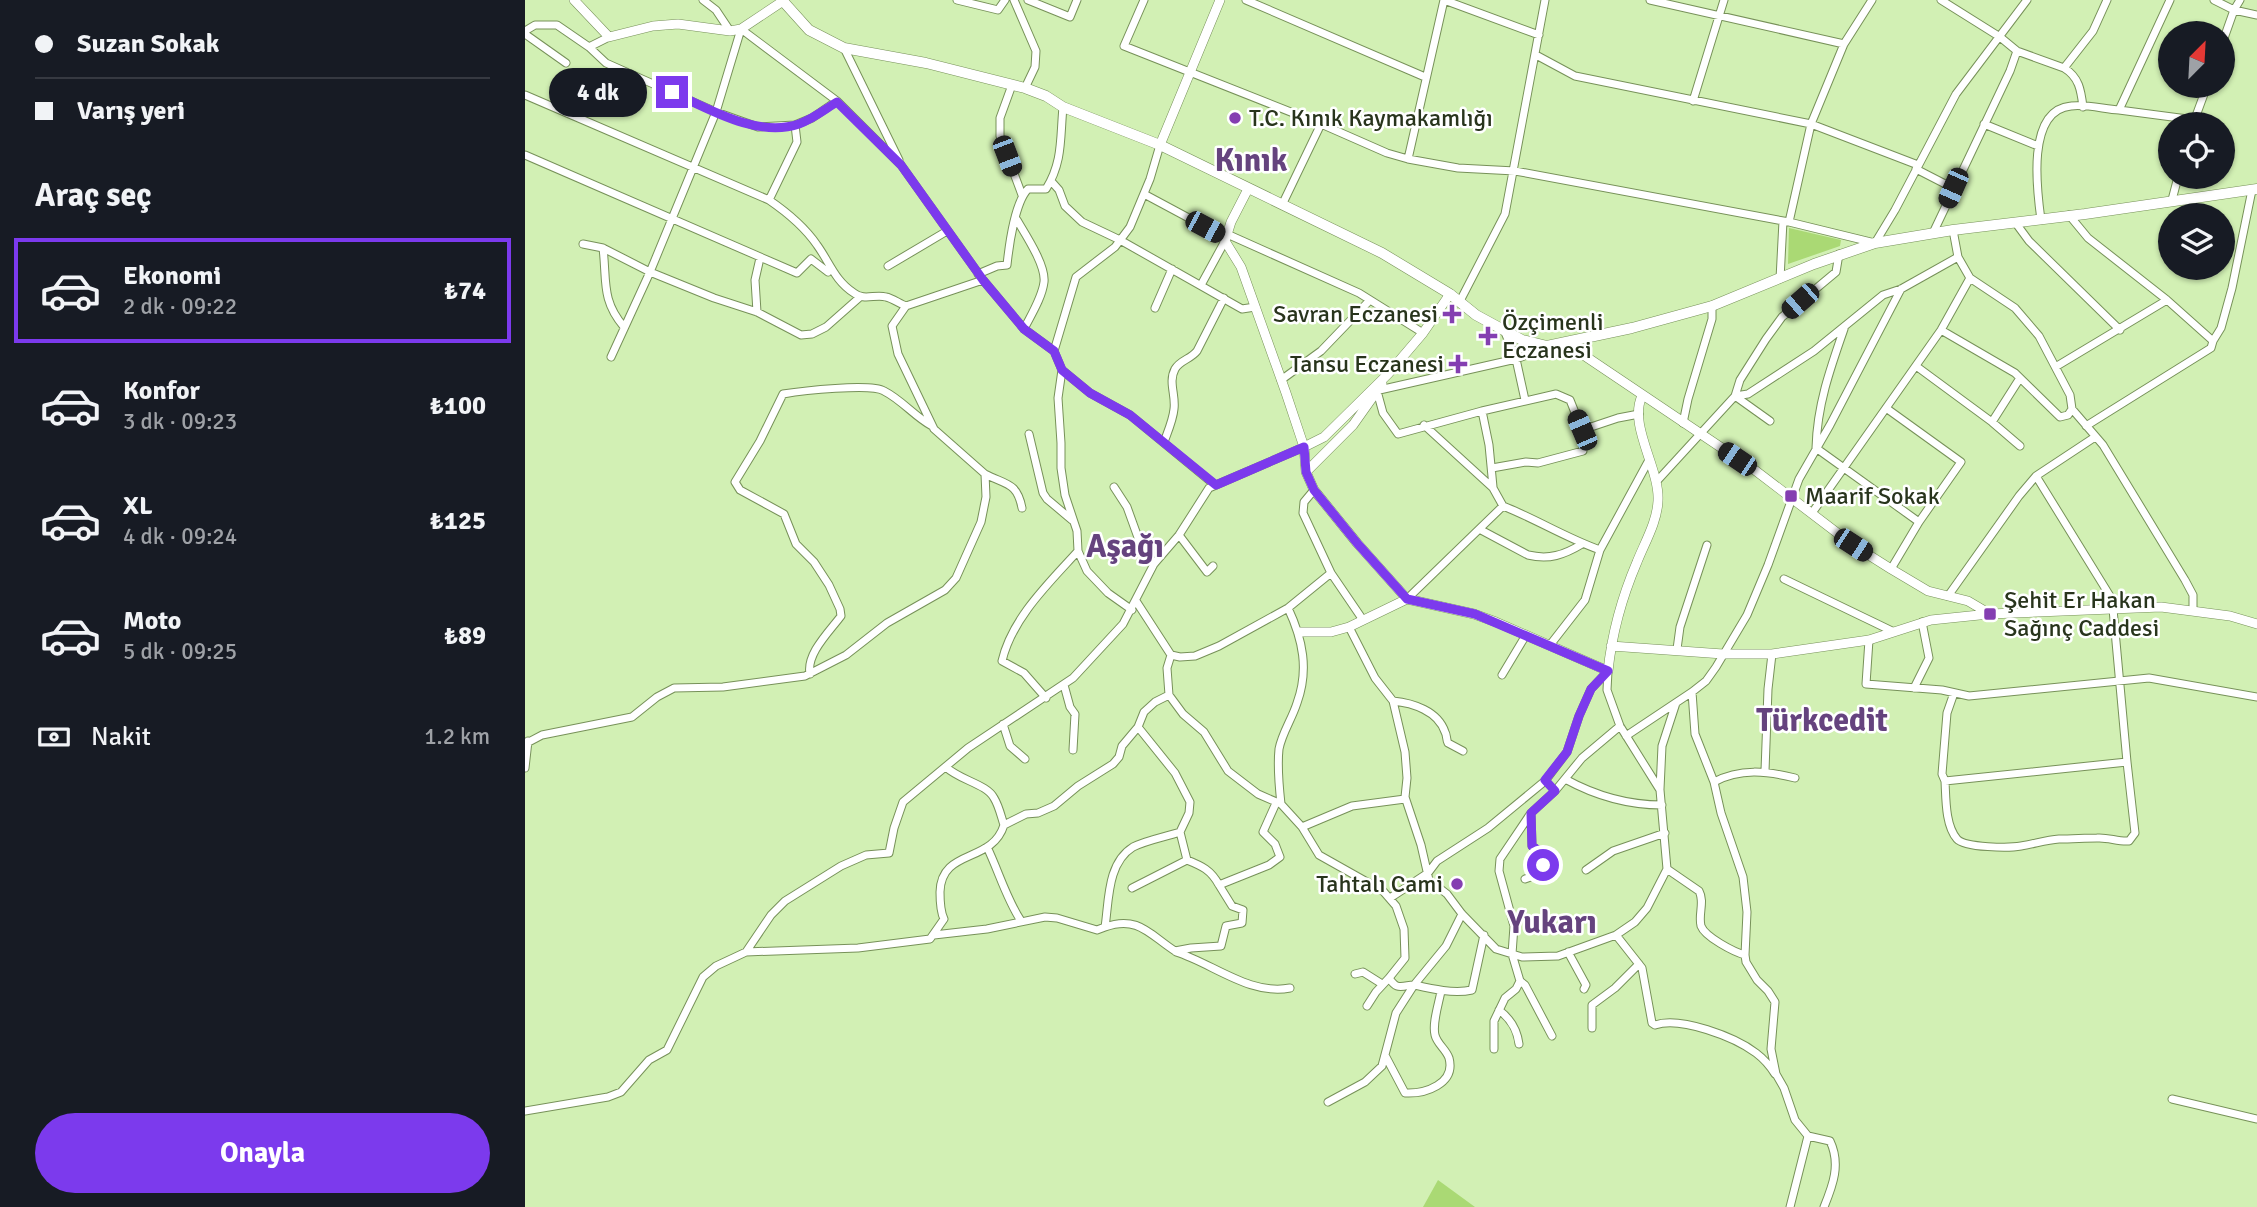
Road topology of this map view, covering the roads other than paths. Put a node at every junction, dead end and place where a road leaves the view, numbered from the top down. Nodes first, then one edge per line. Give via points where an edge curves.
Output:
1 (574, 0) edge
2 (703, 0) edge
3 (957, 0) edge
4 (1005, 0) edge
5 (1014, 0) edge
6 (1028, 0) edge
7 (1077, 0) edge
8 (1145, 0) edge
9 (1220, 0) edge
10 (1246, 0) edge
11 (1444, 0) edge
12 (1545, 0) edge
13 (1650, 0) edge
14 (1724, 0) edge
15 (1872, 0) edge
16 (1941, 0) edge
17 (2027, 0) edge
18 (2107, 0) edge
19 (2170, 0) edge
20 (2214, 0) edge
21 (2240, 0) edge
22 (783, 1) edge
23 (2234, 10) junction
24 (1718, 15) junction
25 (2257, 15) edge
26 (2230, 21) edge
27 (741, 29) junction
28 (730, 31) junction
29 (525, 32) edge
30 (1539, 35) junction
31 (609, 37) junction
32 (2000, 37) junction
33 (1844, 44) junction
34 (589, 47) junction
35 (844, 48) junction
36 (2017, 51) junction
37 (1536, 55) junction
38 (566, 63) dead end
39 (2064, 68) junction
40 (1189, 71) junction
41 (1425, 77) junction
42 (1012, 85) junction
43 (1025, 88) junction
44 (525, 95) edge
45 (1693, 101) junction
46 (837, 102) junction
47 (1063, 107) junction
48 (2083, 107) junction
49 (2119, 110) junction
50 (716, 112) junction
51 (2158, 116) edge
52 (1321, 124) junction
53 (1811, 124) junction
54 (1984, 124) junction
55 (795, 125) junction
56 (1160, 145) junction
57 (2038, 146) junction
58 (525, 155) edge
59 (1408, 159) junction
60 (901, 165) junction
61 (693, 166) junction
62 (1917, 167) junction
63 (1515, 171) junction
64 (1051, 181) junction
65 (1953, 188) junction
66 (1248, 189) junction
67 (2175, 189) edge
68 (2255, 190) edge
69 (1144, 194) junction
70 (1022, 195) junction
71 (769, 200) junction
72 (2172, 200) junction
73 (1282, 205) junction
74 (2070, 215) junction
75 (672, 218) junction
76 (1017, 220) junction
77 (2041, 220) junction
78 (1786, 221) junction
79 (2015, 222) junction
80 (1954, 230) junction
81 (947, 231) junction
82 (1933, 233) junction
83 (1226, 238) junction
84 (1120, 240) junction
85 (1875, 243) junction
86 (583, 244) dead end
87 (603, 248) junction
88 (1839, 254) junction
89 (1958, 257) junction
90 (760, 258) junction
91 (888, 266) dead end
92 (1172, 269) junction
93 (831, 270) junction
94 (650, 272) junction
95 (981, 277) junction
96 (1970, 278) junction
97 (1780, 279) junction
98 (1201, 285) junction
99 (1901, 289) junction
100 (1450, 294) junction
101 (860, 297) junction
102 (1224, 298) junction
103 (1370, 300) junction
104 (2167, 300) junction
105 (1459, 303) junction
106 (906, 306) junction
107 (1712, 306) junction
108 (1155, 307) dead end
109 (1255, 307) junction
110 (757, 312) junction
111 (624, 327) junction
112 (1844, 328) junction
113 (1024, 329) junction
114 (1503, 330) junction
115 (1941, 330) junction
116 (2120, 330) junction
117 (1423, 332) junction
118 (2213, 341) junction
119 (1573, 342) junction
120 (1547, 346) junction
121 (1054, 351) junction
122 (611, 357) dead end
123 (1516, 359) junction
124 (1916, 366) junction
125 (2057, 366) junction
126 (1062, 370) junction
127 (2020, 378) junction
128 (1281, 380) junction
129 (1373, 391) junction
130 (1642, 396) junction
131 (1735, 397) junction
132 (1525, 400) junction
133 (1886, 408) junction
134 (2072, 409) junction
135 (1482, 411) junction
136 (1639, 414) junction
137 (1770, 421) dead end
138 (1992, 422) junction
139 (1683, 423) junction
140 (1425, 425) junction
141 (932, 426) junction
142 (2086, 426) junction
143 (1582, 430) junction
144 (1700, 433) junction
145 (1029, 434) dead end
146 (2095, 437) junction
147 (1164, 442) junction
148 (2020, 446) dead end
149 (1304, 447) junction
150 (1816, 448) junction
151 (1649, 460) junction
152 (1845, 467) junction
153 (1492, 468) junction
154 (1306, 472) junction
155 (985, 474) junction
156 (2036, 476) junction
157 (1657, 481) junction
158 (1216, 485) junction
159 (1114, 487) dead end
160 (1493, 488) junction
161 (1314, 490) junction
162 (1791, 496) junction
163 (1503, 506) junction
164 (1022, 508) dead end
165 (1812, 513) junction
166 (1074, 521) junction
167 (1919, 522) junction
168 (1481, 530) junction
169 (1179, 535) junction
170 (1583, 544) junction
171 (1707, 545) dead end
172 (1600, 550) junction
173 (1078, 551) junction
174 (1154, 564) junction
175 (1213, 566) dead end
176 (1891, 569) junction
177 (1331, 573) junction
178 (1784, 579) dead end
179 (1948, 596) junction
180 (2110, 596) dead end
181 (1407, 599) junction
182 (1136, 601) junction
183 (1288, 608) junction
184 (1132, 610) junction
185 (2113, 610) junction
186 (2193, 610) junction
187 (1990, 614) junction
188 (1363, 620) junction
189 (1922, 622) junction
190 (2257, 624) edge
191 (1349, 627) junction
192 (1892, 631) junction
193 (1299, 632) junction
194 (1526, 635) junction
195 (1869, 640) junction
196 (1550, 646) junction
197 (1611, 646) junction
198 (1677, 649) junction
199 (1723, 654) junction
200 (1772, 654) junction
201 (1171, 655) junction
202 (1608, 671) junction
203 (810, 674) junction
204 (1502, 675) dead end
205 (2120, 680) junction
206 (1064, 685) junction
207 (1914, 688) junction
208 (1692, 692) junction
209 (1954, 693) junction
210 (1169, 695) junction
211 (2257, 697) edge
212 (1046, 698) junction
213 (1394, 701) junction
214 (1676, 703) junction
215 (1003, 724) junction
216 (1620, 726) junction
217 (1138, 727) junction
218 (1626, 736) junction
219 (526, 742) edge
220 (1073, 750) dead end
221 (1463, 751) dead end
222 (1025, 759) dead end
223 (2127, 762) junction
224 (946, 767) junction
225 (525, 768) edge
226 (1765, 771) junction
227 (1795, 778) dead end
228 (1565, 779) junction
229 (1545, 780) junction
230 (1945, 781) junction
231 (1714, 782) junction
232 (1660, 790) junction
233 (1555, 791) junction
234 (1405, 799) junction
235 (1278, 804) junction
236 (1662, 804) junction
237 (1531, 813) junction
238 (1004, 825) junction
239 (1302, 827) junction
240 (1180, 832) junction
241 (1665, 833) junction
242 (988, 847) junction
243 (1187, 860) junction
244 (1667, 869) junction
245 (1586, 870) dead end
246 (1428, 873) junction
247 (1525, 879) dead end
248 (1219, 885) junction
249 (1132, 888) dead end
250 (1390, 898) junction
251 (1462, 914) junction
252 (1021, 921) junction
253 (1105, 927) junction
254 (934, 935) junction
255 (1616, 935) junction
256 (1484, 936) junction
257 (1175, 951) junction
258 (746, 952) junction
259 (1568, 952) junction
260 (1512, 954) junction
261 (1745, 955) junction
262 (1639, 964) junction
263 (1355, 974) dead end
264 (1389, 978) junction
265 (1520, 981) junction
266 (1382, 984) junction
267 (1414, 985) junction
268 (1290, 988) dead end
269 (1584, 989) dead end
270 (1441, 990) junction
271 (1367, 1006) dead end
272 (1499, 1010) junction
273 (1592, 1028) dead end
274 (1552, 1036) dead end
275 (1519, 1044) dead end
276 (1494, 1049) dead end
277 (1386, 1057) junction
278 (1776, 1074) junction
279 (2172, 1099) dead end
280 (1328, 1102) dead end
281 (525, 1111) edge
282 (2257, 1119) edge
283 (1808, 1136) junction
284 (1790, 1207) edge
285 (1824, 1207) edge

1 - 31 street
2 - 28 street
3 - 4 street via 998,10
5 - 43 street via 1036,51
6 - 7 street via 1070,17
8 - 40 street via 1124,46
9 - 40 street
10 - 41 street
11 - 30 street
11 - 41 street
12 - 30 street
13 - 24 street
14 - 24 street
15 - 33 street
16 - 32 street
17 - 32 street
18 - 39 street via 2093,31
19 - 49 street
20 - 23 street
21 - 23 street
22 - 27 street
22 - 35 main road via 809,30
23 - 25 street
23 - 26 street
24 - 33 street
24 - 45 street
27 - 28 street
27 - 46 street
27 - 50 street
28 - 31 street via 677,24
29 - 34 street via 535,25 557,25
29 - 38 street
30 - 37 street
31 - 34 street
32 - 36 street
32 - 62 street via 1957,94
33 - 53 street
34 - 50 street via 605,63
35 - 42 main road
35 - 60 street
36 - 39 street
36 - 54 street
37 - 45 street via 1574,76
37 - 63 street
39 - 48 street via 2079,85
40 - 52 street
40 - 56 street
41 - 59 street
42 - 43 main road
42 - 70 street via 1000,118 1000,136
43 - 47 main road
44 - 61 street
45 - 53 street
46 - 55 street
46 - 60 street
47 - 56 main road
47 - 64 street via 1060,156
48 - 49 street
48 - 57 street via 2060,108
49 - 51 street
50 - 55 street via 758,127
50 - 61 street
52 - 59 street
52 - 73 street
53 - 62 street
53 - 78 street
54 - 57 street
54 - 65 street
55 - 71 street via 797,142
56 - 66 main road
56 - 69 street
57 - 77 street
58 - 75 street
59 - 63 street
60 - 81 street
61 - 71 street
61 - 75 street
62 - 65 street
62 - 85 street
63 - 78 street
63 - 105 street via 1505,214
64 - 70 street via 1046,189 1028,189
64 - 84 street via 1072,215
65 - 82 street
66 - 73 main road
66 - 83 street
67 - 72 street
68 - 72 main road
68 - 118 street via 2221,328
69 - 83 street
69 - 84 street
70 - 76 street
71 - 93 street via 804,228
72 - 74 main road
73 - 100 main road via 1383,253
74 - 77 main road
74 - 104 street via 2088,238
75 - 90 street
75 - 94 street
76 - 95 street via 1012,226 1007,265
76 - 113 street via 1037,254 1045,280
77 - 79 main road
78 - 85 street
78 - 97 street
79 - 80 main road
79 - 116 street
80 - 82 main road
80 - 89 street
81 - 91 street
81 - 95 street
82 - 85 main road
83 - 98 street
83 - 103 street
83 - 109 street
84 - 92 street
84 - 121 street via 1076,277
85 - 88 main road
86 - 87 street
87 - 94 street
87 - 111 street via 606,297
88 - 97 main road
88 - 131 street via 1836,272 1782,317 1766,339 1740,380
89 - 96 street
89 - 99 street
90 - 93 street via 797,273 811,259
90 - 110 street via 755,280
92 - 98 street
92 - 108 street
93 - 101 street
94 - 110 street
94 - 111 street
95 - 106 street
95 - 113 street
96 - 115 street
96 - 125 street via 2015,308
97 - 107 main road
98 - 102 street
99 - 112 street via 1883,295
99 - 150 street
100 - 105 main road
100 - 117 street
101 - 106 street via 885,297
101 - 110 street via 812,334 786,329
102 - 109 street via 1242,309
102 - 147 street via 1197,351 1174,371 1174,411
103 - 117 street
103 - 128 street via 1321,352
104 - 116 street
104 - 118 street
105 - 114 main road
106 - 141 street via 892,326 893,338
107 - 119 main road
107 - 139 street
109 - 128 street
111 - 122 street
112 - 131 street via 1748,394
112 - 150 street via 1819,411
113 - 121 street
114 - 120 main road
114 - 123 street
115 - 124 street
115 - 127 street
116 - 125 street
117 - 129 street
118 - 142 street via 2201,356
119 - 120 main road
119 - 130 street
120 - 123 street
121 - 126 street
123 - 129 street
123 - 132 street
124 - 133 street
124 - 138 street
125 - 134 street
126 - 147 street
126 - 166 street via 1058,398 1061,468
127 - 134 street via 2060,417
127 - 138 street
128 - 149 street
129 - 140 street via 1398,434
129 - 149 street via 1324,437
129 - 154 street via 1353,425
130 - 136 street
130 - 139 street
131 - 137 street
131 - 144 street
132 - 135 street
132 - 143 street via 1556,394 1570,400
133 - 152 street
133 - 167 street via 1961,462
134 - 142 street
135 - 140 street
135 - 153 street
136 - 143 street
136 - 151 street
138 - 148 street
139 - 144 street
140 - 160 street
141 - 155 street
141 - 203 street via 886,391 872,386 783,394 735,482 740,490 784,514 796,544 814,562 840,608 841,617 811,658
142 - 146 street
143 - 153 street via 1583,451 1538,463
144 - 157 street
144 - 162 street
145 - 166 street via 1043,493
146 - 156 street
146 - 186 street via 2185,580 2193,595
147 - 158 street
149 - 154 street
149 - 158 street
150 - 152 street
150 - 162 street
151 - 157 street
151 - 172 street
152 - 165 street
152 - 167 street
153 - 160 street
154 - 161 street
155 - 164 street via 1011,485 1019,493
155 - 203 street via 981,522 956,578 846,656
156 - 179 street
156 - 180 street
157 - 197 street via 1658,509
158 - 169 street via 1209,488
159 - 174 street
160 - 163 street
161 - 177 street via 1304,502 1303,513
161 - 181 street
162 - 165 street
162 - 199 street via 1752,603
163 - 168 street
163 - 170 street
165 - 176 street
166 - 173 street
167 - 176 street
168 - 170 street via 1536,557 1557,556
168 - 181 street
169 - 174 street
169 - 175 street via 1207,572
170 - 172 street
171 - 198 street
172 - 196 street via 1585,600
173 - 184 street via 1087,570 1108,593
173 - 212 street via 1020,622 1002,661 1024,673
174 - 182 street
176 - 179 street via 1928,591
177 - 183 street
177 - 188 street
178 - 192 street
179 - 187 street
181 - 188 street
181 - 194 street via 1475,614
182 - 184 street
182 - 201 street
183 - 193 street
183 - 201 street via 1195,656
184 - 206 street
185 - 186 street
185 - 187 street
185 - 205 street
186 - 190 street
187 - 189 street
188 - 191 street
189 - 192 street
189 - 207 street via 1929,658
191 - 193 street
191 - 213 street via 1375,678
192 - 195 street
193 - 235 street via 1305,662 1297,704 1280,747
194 - 196 street
194 - 204 street
195 - 200 street
195 - 207 street via 1866,684
196 - 202 street
197 - 198 street
197 - 202 street
198 - 199 street
199 - 200 street
199 - 208 street via 1706,681
200 - 226 street
201 - 210 street
202 - 216 street via 1607,690
202 - 229 street via 1591,689 1567,752
203 - 219 street via 723,687 674,688 632,718
205 - 209 street via 1969,696
205 - 211 street via 2149,678
205 - 223 street
206 - 212 street
206 - 220 street via 1075,714
207 - 209 street
208 - 214 street
208 - 231 street via 1695,734
209 - 230 street via 1947,713
210 - 217 street via 1144,712
210 - 235 street via 1204,732 1228,771
212 - 215 street
213 - 221 street via 1423,708 1438,721 1448,743
213 - 234 street via 1405,752
214 - 218 street
214 - 232 street via 1662,746
215 - 222 street via 1010,746
215 - 224 street
216 - 218 street
216 - 228 street
217 - 238 street via 1113,764 1054,806
217 - 240 street via 1175,772 1190,802
218 - 232 street
219 - 225 street
223 - 230 street
223 - 230 street via 2135,833 2121,842 2099,837 2018,847 1967,845 1958,840 1951,825
224 - 238 street via 990,792
224 - 258 street via 903,802 889,853 866,855 841,866 785,901
226 - 227 street
226 - 231 street via 1729,774
228 - 233 street
228 - 236 street via 1621,801
229 - 233 street
229 - 246 street
231 - 261 street via 1743,877 1748,912
232 - 236 street
233 - 237 street
234 - 239 street via 1352,806
234 - 246 street
235 - 239 street
235 - 248 street via 1263,832 1280,857
236 - 241 street
237 - 247 street via 1532,846 1546,856 1539,874
237 - 260 street via 1500,859 1514,926
238 - 242 street
239 - 250 street via 1319,855
240 - 243 street
240 - 253 street via 1135,846 1119,861 1112,874
241 - 244 street
241 - 245 street via 1613,852
242 - 252 street
242 - 254 street via 942,874 944,919
243 - 248 street via 1212,873
243 - 249 street
244 - 255 street via 1647,908
244 - 261 street via 1700,893 1703,930
246 - 250 street
246 - 251 street via 1429,880
248 - 257 street via 1231,906 1243,910 1242,923 1226,926 1221,946
250 - 264 street via 1400,914 1405,953 1404,962
251 - 256 street
251 - 267 street via 1446,946
252 - 253 street via 1045,917 1097,930
252 - 254 street
253 - 257 street via 1137,924
254 - 258 street via 858,948
255 - 259 street
255 - 262 street
256 - 260 street via 1496,948
256 - 270 street via 1472,989
257 - 268 street via 1262,987
258 - 281 street via 703,977 667,1050 649,1060 621,1092
259 - 260 street via 1539,957
259 - 269 street
260 - 265 street
261 - 278 street via 1775,1002 1771,1042
262 - 273 street via 1592,1004
262 - 278 street via 1652,1023 1689,1026 1725,1036 1758,1054
263 - 266 street via 1367,973
264 - 266 street
264 - 267 street via 1398,986
265 - 272 street
265 - 274 street
266 - 271 street
267 - 270 street
267 - 277 street via 1396,1013
270 - 277 street via 1434,1034 1448,1055 1447,1078 1434,1088 1405,1093
272 - 275 street via 1516,1030
272 - 276 street via 1493,1025
277 - 280 street via 1365,1082
278 - 283 street via 1795,1120
279 - 282 street
283 - 284 street
283 - 285 street via 1830,1141 1834,1150 1835,1177

